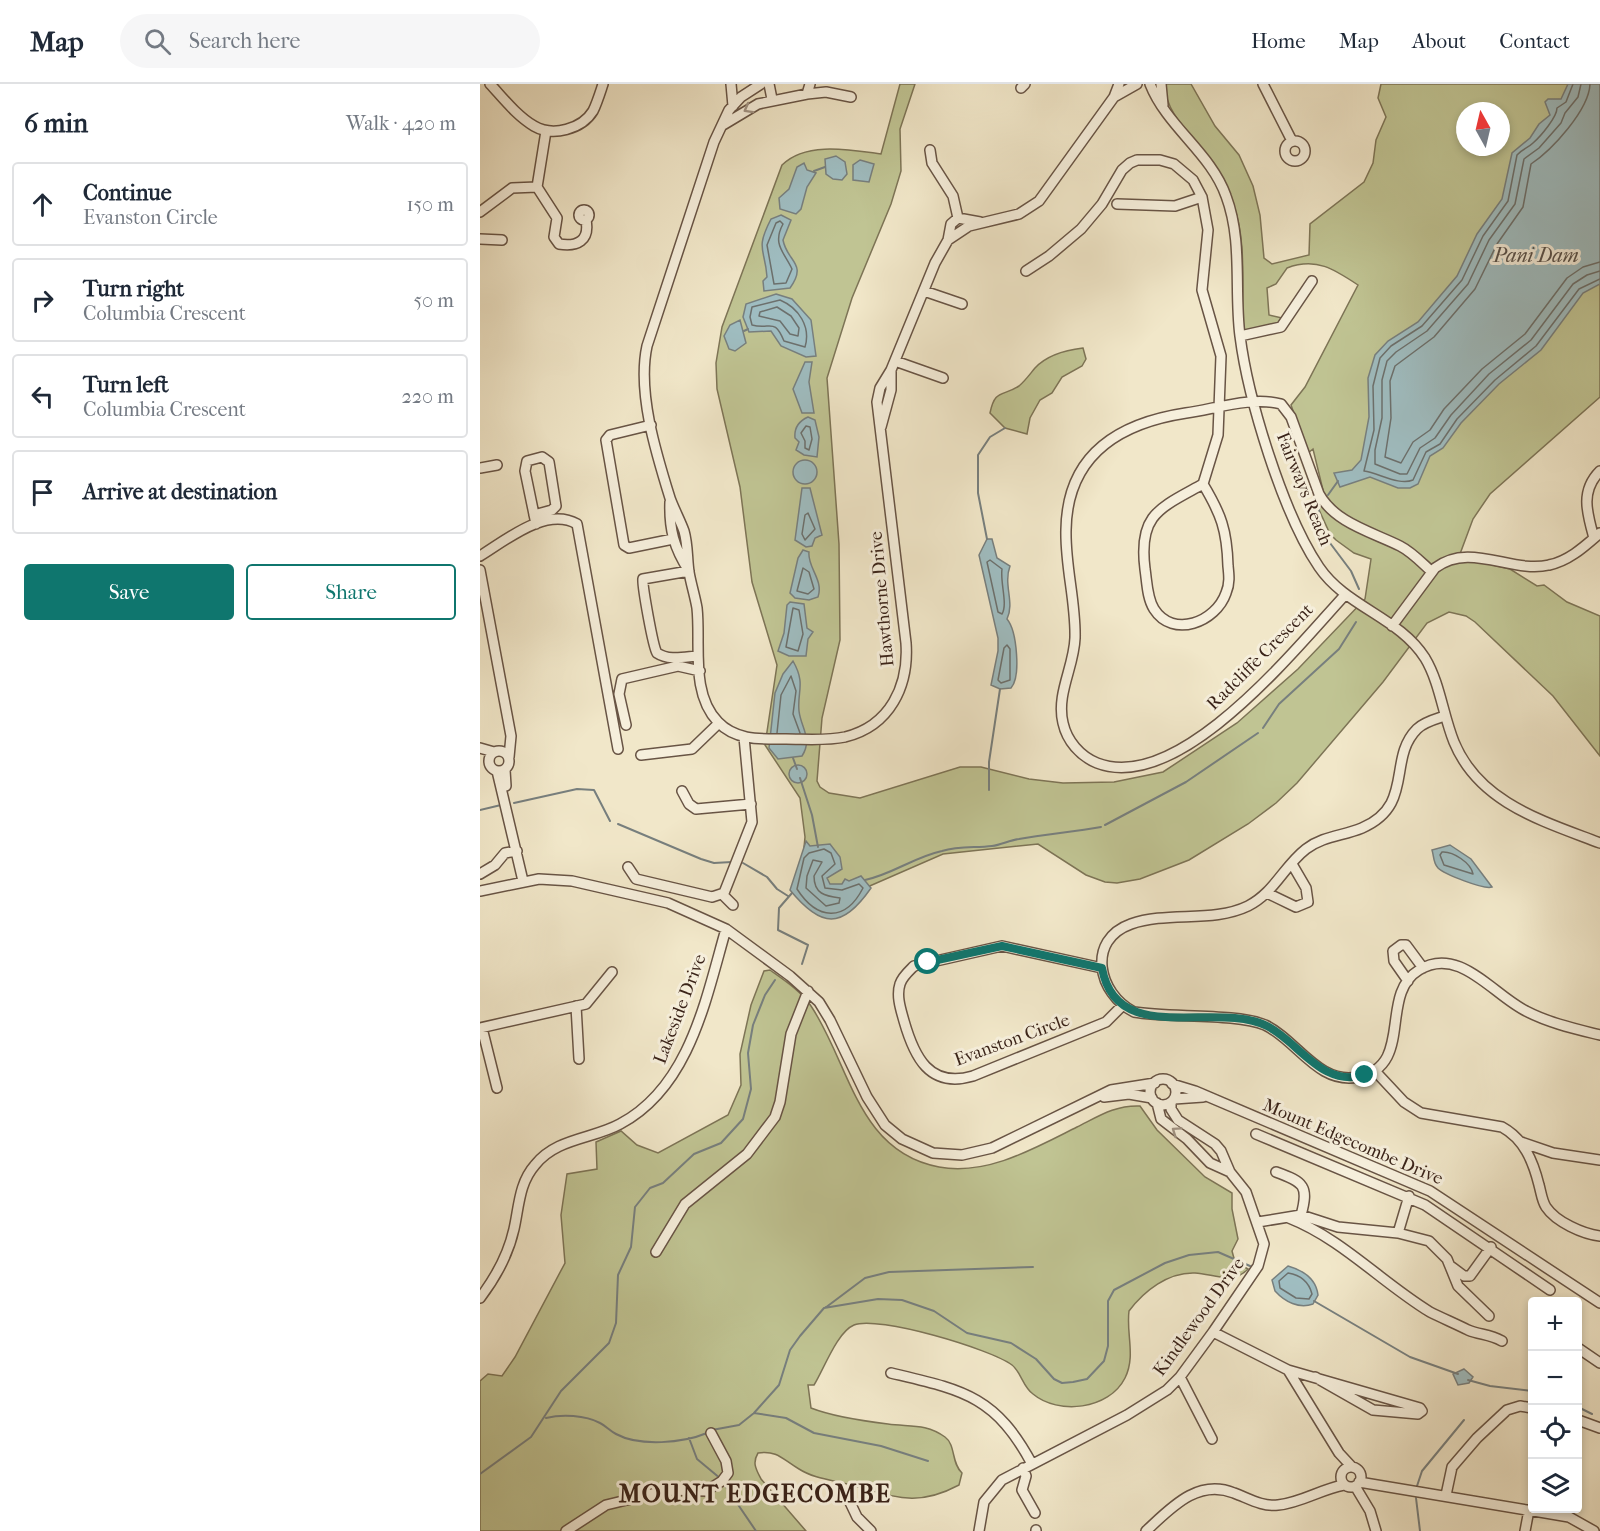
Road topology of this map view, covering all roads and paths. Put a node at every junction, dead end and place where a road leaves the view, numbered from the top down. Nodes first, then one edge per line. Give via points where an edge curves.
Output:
1 (490, 84) edge
2 (603, 84) edge
3 (731, 84) edge
4 (761, 84) edge
5 (769, 84) edge
6 (1119, 84) edge
7 (1137, 84) edge
8 (1150, 84) edge
9 (1161, 84) edge
10 (1263, 84) edge
11 (808, 89) edge
12 (851, 97) dead end
13 (1114, 97) junction
14 (772, 99) junction
15 (1163, 105) junction
16 (733, 106) junction
17 (723, 126) junction
18 (546, 131) junction
19 (1292, 141) dead end
20 (930, 150) dead end
21 (537, 187) junction
22 (1202, 197) junction
23 (1117, 204) dead end
24 (480, 212) edge
25 (958, 218) junction
26 (586, 220) dead end
27 (980, 222) junction
28 (480, 239) edge
29 (502, 240) dead end
30 (948, 240) junction
31 (1026, 271) dead end
32 (1312, 281) dead end
33 (924, 291) junction
34 (962, 304) dead end
35 (1240, 336) junction
36 (895, 360) junction
37 (891, 370) junction
38 (943, 378) dead end
39 (880, 387) junction
40 (891, 390) junction
41 (1255, 402) junction
42 (882, 408) junction
43 (1218, 408) junction
44 (651, 425) junction
45 (497, 465) dead end
46 (480, 468) edge
47 (1600, 471) edge
48 (1203, 484) junction
49 (670, 500) junction
50 (535, 519) junction
51 (683, 529) junction
52 (1597, 535) edge
53 (673, 540) junction
54 (687, 545) junction
55 (480, 556) edge
56 (480, 570) edge
57 (689, 571) junction
58 (1432, 572) junction
59 (1345, 596) junction
60 (1392, 626) junction
61 (698, 656) junction
62 (700, 671) junction
63 (1445, 716) junction
64 (719, 723) junction
65 (626, 724) dead end
66 (744, 737) junction
67 (480, 748) edge
68 (618, 749) dead end
69 (501, 753) junction
70 (641, 755) dead end
71 (501, 771) junction
72 (682, 791) dead end
73 (751, 804) junction
74 (1600, 843) edge
75 (516, 846) junction
76 (1292, 864) junction
77 (627, 867) dead end
78 (480, 874) edge
79 (523, 881) junction
80 (480, 891) edge
81 (1268, 892) junction
82 (722, 894) junction
83 (733, 905) dead end
84 (726, 929) junction
85 (1102, 968) junction
86 (1423, 968) junction
87 (612, 972) dead end
88 (1407, 981) junction
89 (808, 991) junction
90 (576, 1006) junction
91 (1122, 1006) junction
92 (481, 1028) edge
93 (1600, 1035) edge
94 (579, 1059) dead end
95 (1375, 1071) junction
96 (1155, 1083) junction
97 (1172, 1084) junction
98 (497, 1088) dead end
99 (1208, 1098) junction
100 (1095, 1099) junction
101 (1154, 1100) junction
102 (1172, 1100) junction
103 (1256, 1134) dead end
104 (1521, 1142) junction
105 (1600, 1160) edge
106 (1230, 1172) junction
107 (1276, 1172) dead end
108 (1409, 1196) junction
109 (1301, 1215) junction
110 (1286, 1217) junction
111 (1258, 1222) junction
112 (1398, 1233) junction
113 (1600, 1236) edge
114 (1491, 1247) junction
115 (656, 1252) dead end
116 (1452, 1267) junction
117 (1550, 1290) dead end
118 (480, 1298) edge
119 (1600, 1303) edge
120 (1489, 1316) dead end
121 (1213, 1332) junction
122 (1502, 1341) dead end
123 (1582, 1351) edge
124 (1600, 1363) edge
125 (1288, 1370) junction
126 (891, 1373) dead end
127 (1180, 1377) junction
128 (1315, 1377) junction
129 (1528, 1407) edge
130 (1582, 1421) edge
131 (1600, 1428) edge
132 (712, 1436) dead end
133 (1212, 1439) dead end
134 (1339, 1453) junction
135 (1027, 1466) junction
136 (1355, 1469) junction
137 (1341, 1473) junction
138 (1357, 1484) junction
139 (1381, 1484) junction
140 (1344, 1485) junction
141 (1325, 1488) junction
142 (846, 1494) dead end
143 (1446, 1495) junction
144 (1528, 1510) edge
145 (1035, 1512) dead end
146 (1528, 1513) edge
147 (1546, 1513) edge
148 (566, 1531) edge
149 (872, 1531) edge
150 (979, 1531) edge
151 (1146, 1531) edge
152 (1376, 1531) edge
153 (1525, 1531) edge
154 (1594, 1531) edge

1 - 18 street via 522,117
2 - 18 street via 587,118 572,127
3 - 16 street
4 - 16 street
5 - 14 street
6 - 13 street
7 - 13 street
8 - 15 street, Fairways Reach
9 - 15 street, Fairways Reach
10 - 19 street
11 - 12 street
11 - 14 street
13 - 27 street via 1040,201 1019,214
14 -> 17 street
15 - 35 street, Fairways Reach via 1212,167 1226,196 1234,225
16 - 17 street
17 - 44 street via 710,152 646,346 643,379
18 - 21 street
20 - 25 street via 932,163 953,196
21 - 24 street via 512,188
21 - 26 street via 557,218 554,237 559,244 581,242
22 - 23 street via 1174,206
22 - 31 street via 1193,180 1174,164 1137,160 1122,170 1102,204 1071,239
22 - 43 street via 1208,230 1202,290 1221,356
25 - 27 street
25 - 30 street, Hawthorne Drive via 951,224
27 - 30 street
28 - 29 street
30 - 33 street, Hawthorne Drive
32 - 35 street via 1281,327
33 - 34 street
33 - 36 street, Hawthorne Drive
35 - 41 street, Fairways Reach
36 - 37 street, Hawthorne Drive
36 - 38 street
37 - 39 street, Hawthorne Drive
37 - 40 street, Hawthorne Drive
39 - 40 street
39 - 42 street, Hawthorne Drive
40 - 42 street, Hawthorne Drive
41 - 43 street, Radcliffe Crescent
41 - 58 street, Radcliffe Crescent via 1273,402 1286,408 1318,494 1325,503 1357,527 1401,547
41 - 59 street, Fairways Reach via 1270,456 1300,529 1318,566
42 - 66 street, Hawthorne Drive via 880,429 906,644 906,671 900,694 876,722 843,738
43 - 48 street via 1218,435
43 - 59 street, Radcliffe Crescent via 1159,417 1132,426 1100,449 1077,481 1066,530 1075,639 1061,707 1062,722 1074,747 1094,762 1121,767 1162,759 1182,749 1236,710
44 - 49 street
44 - 53 street via 610,435 606,440 624,545 629,548
45 - 46 street
47 - 52 street via 1590,484 1586,502
48 - 48 street via 1157,513 1149,521 1143,538 1150,602 1160,617 1179,625 1201,621 1216,610 1229,581 1225,526
49 - 51 street
49 - 53 street
50 - 50 street via 524,466 527,460 542,457 549,462 556,506
50 - 55 street
50 - 68 street via 572,521 580,528
51 - 53 street
51 - 54 street
52 - 58 street via 1563,561 1549,566 1474,557 1445,562
53 - 54 street
53 - 57 street
54 - 57 street
56 - 69 street via 509,724
57 - 61 street via 697,608
57 - 61 street via 643,579 642,586 657,653 675,658
58 - 60 street
59 - 60 street, Fairways Reach
60 - 63 street, Fairways Reach via 1426,660
61 - 62 street
62 - 64 street via 706,706
62 - 65 street via 678,666 622,679 619,694
63 - 74 street, Fairways Reach via 1463,761 1486,789 1532,816
63 - 76 street via 1417,728 1409,739 1397,789 1384,814 1359,830 1320,841
64 - 66 street, Hawthorne Drive
64 - 70 street via 692,749
66 - 73 street
67 - 69 street
69 - 71 street via 509,764
69 - 71 street via 490,767
71 - 75 street
72 - 73 street via 696,809
73 - 82 street via 752,822 747,839
75 - 78 street
75 - 79 street
76 - 81 street
76 - 81 street via 1306,888 1308,902 1296,907
77 - 82 street via 636,879 712,897
79 - 80 street
79 - 84 street via 553,879 597,887 687,910
81 - 85 street via 1247,907 1230,912 1131,924 1111,939
82 - 83 street
84 - 89 street
84 - 118 street, Lakeside Drive via 689,1044 667,1086 619,1125 559,1146 535,1164 520,1195 507,1252
85 - 91 street via 1108,991
85 - 91 street, Evanston Circle via 1011,947 989,948 914,966 898,994 919,1060 927,1070 951,1079 972,1076 1106,1022
86 - 88 street
86 - 88 street via 1406,945 1396,948 1394,961
86 - 93 street via 1446,963 1462,967 1526,1011
87 - 90 street via 586,1004
88 - 95 street via 1399,998 1392,1050
89 - 100 street via 830,1020 875,1111 885,1125 919,1148 947,1155 976,1153
89 - 115 street via 791,1034 775,1117 747,1154 685,1204
90 - 92 street
90 - 94 street
91 - 95 street via 1147,1014 1257,1022 1331,1074 1354,1078
92 - 98 street
95 - 104 street via 1404,1102 1421,1113 1502,1127
96 - 97 street via 1163,1080
96 - 100 street via 1120,1087
96 - 101 street via 1151,1090
97 - 99 street, Mount Edgecombe Drive
97 - 102 street via 1176,1091
99 - 102 street, Mount Edgecombe Drive
99 - 119 street, Mount Edgecombe Drive via 1430,1191
100 - 101 street via 1129,1094
101 - 102 street via 1164,1105
106 -> 101 street, Kindlewood Drive via 1210,1163 1161,1119
102 - 106 street, Kindlewood Drive via 1174,1116 1215,1144 1226,1158
103 - 108 street
104 - 105 street via 1553,1153
104 - 113 street via 1548,1210 1575,1228
106 - 111 street, Kindlewood Drive via 1246,1192
107 - 109 street via 1304,1187 1306,1200
108 - 112 street
108 - 114 street
109 - 110 street
109 - 112 street via 1353,1230
110 - 111 street
110 - 122 street via 1327,1235 1386,1283 1433,1314
111 - 121 street, Kindlewood Drive via 1264,1244 1258,1266
112 - 116 street via 1429,1241
114 - 116 street via 1470,1276
114 - 117 street
116 - 120 street via 1458,1286
121 - 125 street
121 - 127 street, Kindlewood Drive
123 - 124 street
125 - 128 street
125 - 134 street
126 - 135 street via 963,1393 989,1407 1010,1426
127 - 133 street
127 - 135 street, Kindlewood Drive via 1149,1403
128 - 128 street via 1373,1410 1422,1412 1420,1408
129 - 143 street via 1506,1410 1477,1438 1452,1467
130 - 131 street
132 - 148 street via 726,1461 728,1473 722,1481 706,1491 668,1490 606,1505
134 - 136 street
134 - 137 street
135 - 145 street via 1023,1490
135 - 150 street, Kindlewood Drive via 992,1490 984,1502
136 - 137 street
136 - 138 street
136 - 139 street
137 - 140 street
137 - 141 street
138 - 139 street
138 - 140 street
138 - 152 street
139 - 143 street
140 - 141 street
141 - 151 street via 1292,1503 1276,1505 1262,1504 1230,1491 1203,1490 1179,1501
142 - 149 street via 858,1517
143 - 144 street
146 - 153 street
147 - 154 street via 1569,1517

